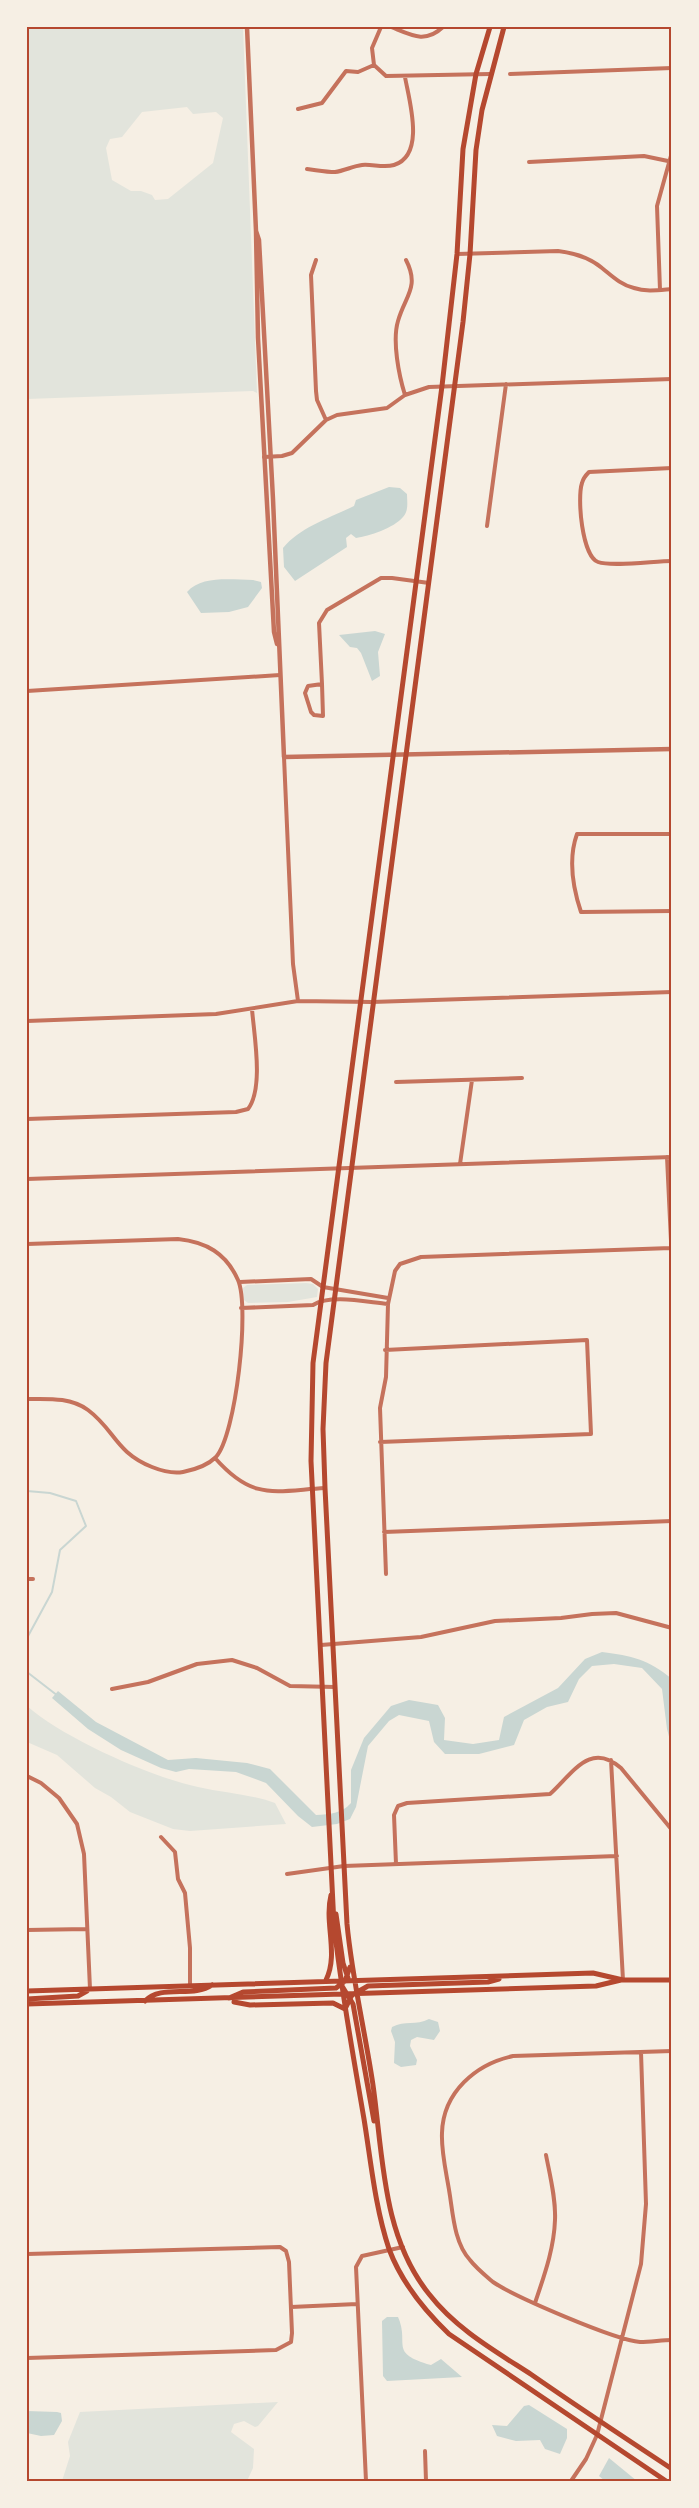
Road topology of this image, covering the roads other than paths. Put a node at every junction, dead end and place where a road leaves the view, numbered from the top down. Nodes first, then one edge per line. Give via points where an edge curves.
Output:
1 (247, 27) edge
2 (381, 27) edge
3 (391, 27) edge
4 (443, 27) edge
5 (490, 27) edge
6 (504, 27) edge
7 (374, 65) junction
8 (672, 68) edge
9 (476, 74) junction
10 (490, 74) junction
11 (510, 74) dead end
12 (405, 77) junction
13 (298, 109) dead end
14 (672, 152) edge
15 (668, 161) junction
16 (530, 162) dead end
17 (307, 169) dead end
18 (256, 231) junction
19 (457, 254) junction
20 (470, 254) junction
21 (316, 260) dead end
22 (406, 260) dead end
23 (660, 290) junction
24 (672, 290) edge
25 (672, 379) edge
26 (506, 384) junction
27 (455, 385) junction
28 (442, 386) junction
29 (405, 395) junction
30 (326, 420) junction
31 (264, 457) junction
32 (271, 457) junction
33 (672, 468) edge
34 (487, 526) dead end
35 (271, 531) junction
36 (672, 561) edge
37 (416, 581) junction
38 (429, 583) junction
39 (280, 675) junction
40 (322, 684) junction
41 (27, 691) edge
42 (672, 749) edge
43 (393, 755) junction
44 (405, 755) junction
45 (284, 758) junction
46 (672, 834) edge
47 (672, 911) edge
48 (672, 992) edge
49 (360, 1000) junction
50 (298, 1001) junction
51 (372, 1002) junction
52 (252, 1009) junction
53 (27, 1021) edge
54 (522, 1078) dead end
55 (471, 1080) junction
56 (396, 1082) dead end
57 (27, 1119) edge
58 (669, 1157) edge
59 (460, 1164) junction
60 (351, 1167) junction
61 (338, 1168) junction
62 (27, 1179) edge
63 (27, 1244) edge
64 (671, 1248) edge
65 (672, 1262) edge
66 (240, 1282) junction
67 (323, 1287) junction
68 (334, 1288) junction
69 (389, 1298) junction
70 (321, 1300) junction
71 (333, 1301) junction
72 (388, 1304) junction
73 (241, 1308) junction
74 (385, 1350) junction
75 (27, 1399) edge
76 (380, 1442) junction
77 (215, 1458) junction
78 (325, 1488) junction
79 (312, 1489) junction
80 (672, 1521) edge
81 (384, 1532) junction
82 (386, 1574) dead end
83 (27, 1579) edge
84 (33, 1579) dead end
85 (672, 1628) edge
86 (334, 1644) junction
87 (321, 1645) junction
88 (323, 1687) junction
89 (336, 1687) junction
90 (112, 1689) dead end
91 (611, 1760) junction
92 (27, 1776) edge
93 (672, 1830) edge
94 (161, 1837) dead end
95 (617, 1856) junction
96 (396, 1864) junction
97 (344, 1866) junction
98 (331, 1869) junction
99 (287, 1874) dead end
100 (332, 1889) junction
101 (87, 1929) junction
102 (27, 1930) edge
103 (509, 1976) junction
104 (326, 1980) junction
105 (623, 1980) junction
106 (672, 1980) edge
107 (346, 1981) junction
108 (213, 1984) junction
109 (190, 1985) junction
110 (90, 1989) junction
111 (27, 1991) edge
112 (353, 1993) junction
113 (27, 1999) edge
114 (225, 2000) junction
115 (145, 2002) junction
116 (27, 2004) edge
117 (345, 2009) junction
118 (672, 2050) edge
119 (641, 2052) junction
120 (546, 2155) dead end
121 (403, 2247) junction
122 (390, 2250) junction
123 (27, 2254) edge
124 (535, 2303) junction
125 (357, 2304) junction
126 (291, 2307) junction
127 (622, 2338) junction
128 (672, 2340) edge
129 (27, 2358) edge
130 (600, 2421) junction
131 (597, 2435) junction
132 (425, 2451) dead end
133 (672, 2469) edge
134 (366, 2481) edge
135 (426, 2481) edge
136 (571, 2481) edge
137 (666, 2481) edge

1 - 18 street
2 - 7 street via 372,48
3 - 4 street via 417,37 431,37
5 - 9 main road
6 - 10 main road
7 - 12 street via 386,76
7 - 13 street via 358,72 346,71 322,103
8 - 11 street
9 - 10 street
9 - 12 street
9 - 19 main road via 463,149
10 - 20 main road via 476,150
12 - 17 street via 413,127 413,144 407,157 389,166 363,165 336,172
14 - 15 street
15 - 16 street via 644,156
15 - 23 street via 656,219
18 - 31 street
18 - 32 street
19 - 20 street
19 - 28 main road
20 - 23 street via 574,253 588,258 622,284
20 - 27 main road
21 - 30 street via 311,274 316,391
22 - 29 street via 412,281 397,328 399,371
23 - 24 street
25 - 26 street
26 - 27 street
26 - 34 street
27 - 28 street
27 - 38 main road
28 - 29 street
28 - 37 main road
29 - 30 street via 387,408
30 - 32 street via 291,453
31 - 32 street
31 - 35 street
32 - 35 street
33 - 36 street via 597,470 586,476 580,494 582,527 589,553 598,562
35 - 39 street via 274,632
37 - 38 street
37 - 40 street via 381,578 324,613 320,623
37 - 43 main road
38 - 44 main road
39 - 41 street
39 - 45 street
40 - 40 street via 308,686 304,693 311,712 318,716 323,716
42 - 44 street
43 - 44 street
43 - 45 street
43 - 49 main road
44 - 51 main road
45 - 50 street
46 - 47 street via 577,834 573,875 581,912
48 - 51 street
49 - 50 street
49 - 51 street
49 - 61 main road
50 - 52 street
51 - 60 main road
52 - 53 street via 216,1014
52 - 57 street via 256,1078 255,1095 248,1109
54 - 55 street
55 - 56 street
55 - 59 street
58 - 59 street
58 - 64 street
59 - 60 street
60 - 61 street
60 - 68 main road
61 - 62 street
61 - 67 main road
63 - 66 street via 191,1240 224,1257
64 - 65 street
64 - 69 street via 421,1257 400,1264 394,1271
66 - 67 street via 311,1279
66 - 73 street
67 - 68 street
67 - 70 main road
68 - 69 street
68 - 71 main road
69 - 72 street
70 - 71 street
70 - 73 street via 313,1305
70 - 79 main road via 311,1395
71 - 72 street
71 - 78 main road via 324,1396
72 - 74 street
73 - 77 street via 238,1384 225,1442
74 - 76 street
74 - 76 street via 587,1340 591,1434
75 - 77 street via 56,1399 81,1406 103,1424 123,1450 165,1472 194,1469
76 - 81 street
77 - 79 street via 248,1486 273,1491
78 - 79 street
78 - 86 main road
79 - 87 main road
80 - 81 street
81 - 82 street
83 - 84 street
85 - 86 street via 616,1613 592,1614 495,1621 421,1637
86 - 87 street
86 - 89 main road
87 - 88 main road
88 - 89 street
88 - 90 street via 290,1686 232,1660 197,1664 148,1682
88 - 98 main road
89 - 97 main road
91 - 93 street
91 - 95 street
91 - 96 street via 596,1756 584,1761 550,1794 541,1796 398,1806 394,1815
92 - 101 street via 59,1798 77,1824 84,1854
94 - 109 street via 175,1852 178,1879 185,1893
95 - 96 street
95 - 105 street
96 - 97 street
97 - 98 street
97 - 107 main road via 351,1962
98 - 99 street
98 - 100 main road
100 - 104 main road via 327,1910 332,1965
100 - 107 main road
101 - 102 street
101 - 110 street
103 - 105 main road via 592,1974
103 - 107 main road
103 - 112 main road via 488,1982 368,1986
104 - 107 main road
104 - 108 main road
105 - 106 main road
105 - 112 main road via 596,1986
107 - 112 main road
107 - 112 main road
107 - 114 main road via 326,1989 243,1992
108 - 109 main road
108 - 115 main road via 204,1990 155,1994
109 - 110 main road
110 - 111 main road
110 - 113 main road via 78,1996
112 - 114 main road
112 - 117 main road
112 - 121 main road via 392,2215
114 - 115 main road
114 - 117 main road via 250,2005 333,2003
115 - 116 main road
117 - 122 main road via 378,2207
118 - 119 street
119 - 124 street via 498,2059 466,2080 449,2103 442,2132 443,2148 462,2247 469,2260 494,2282
119 - 127 street via 645,2224 641,2264
120 - 124 street via 555,2221 548,2266
121 - 122 street
121 - 130 main road via 428,2293 458,2324
122 - 125 street via 362,2256 356,2267
122 - 131 main road via 423,2305 449,2334
123 - 126 street via 280,2247 286,2251 289,2262
124 - 127 street
125 - 126 street
125 - 134 street
126 - 129 street via 291,2342 276,2350
127 - 128 street via 640,2342
127 - 130 street
130 - 131 street
130 - 133 main road
131 - 136 street
131 - 137 main road
132 - 135 street

